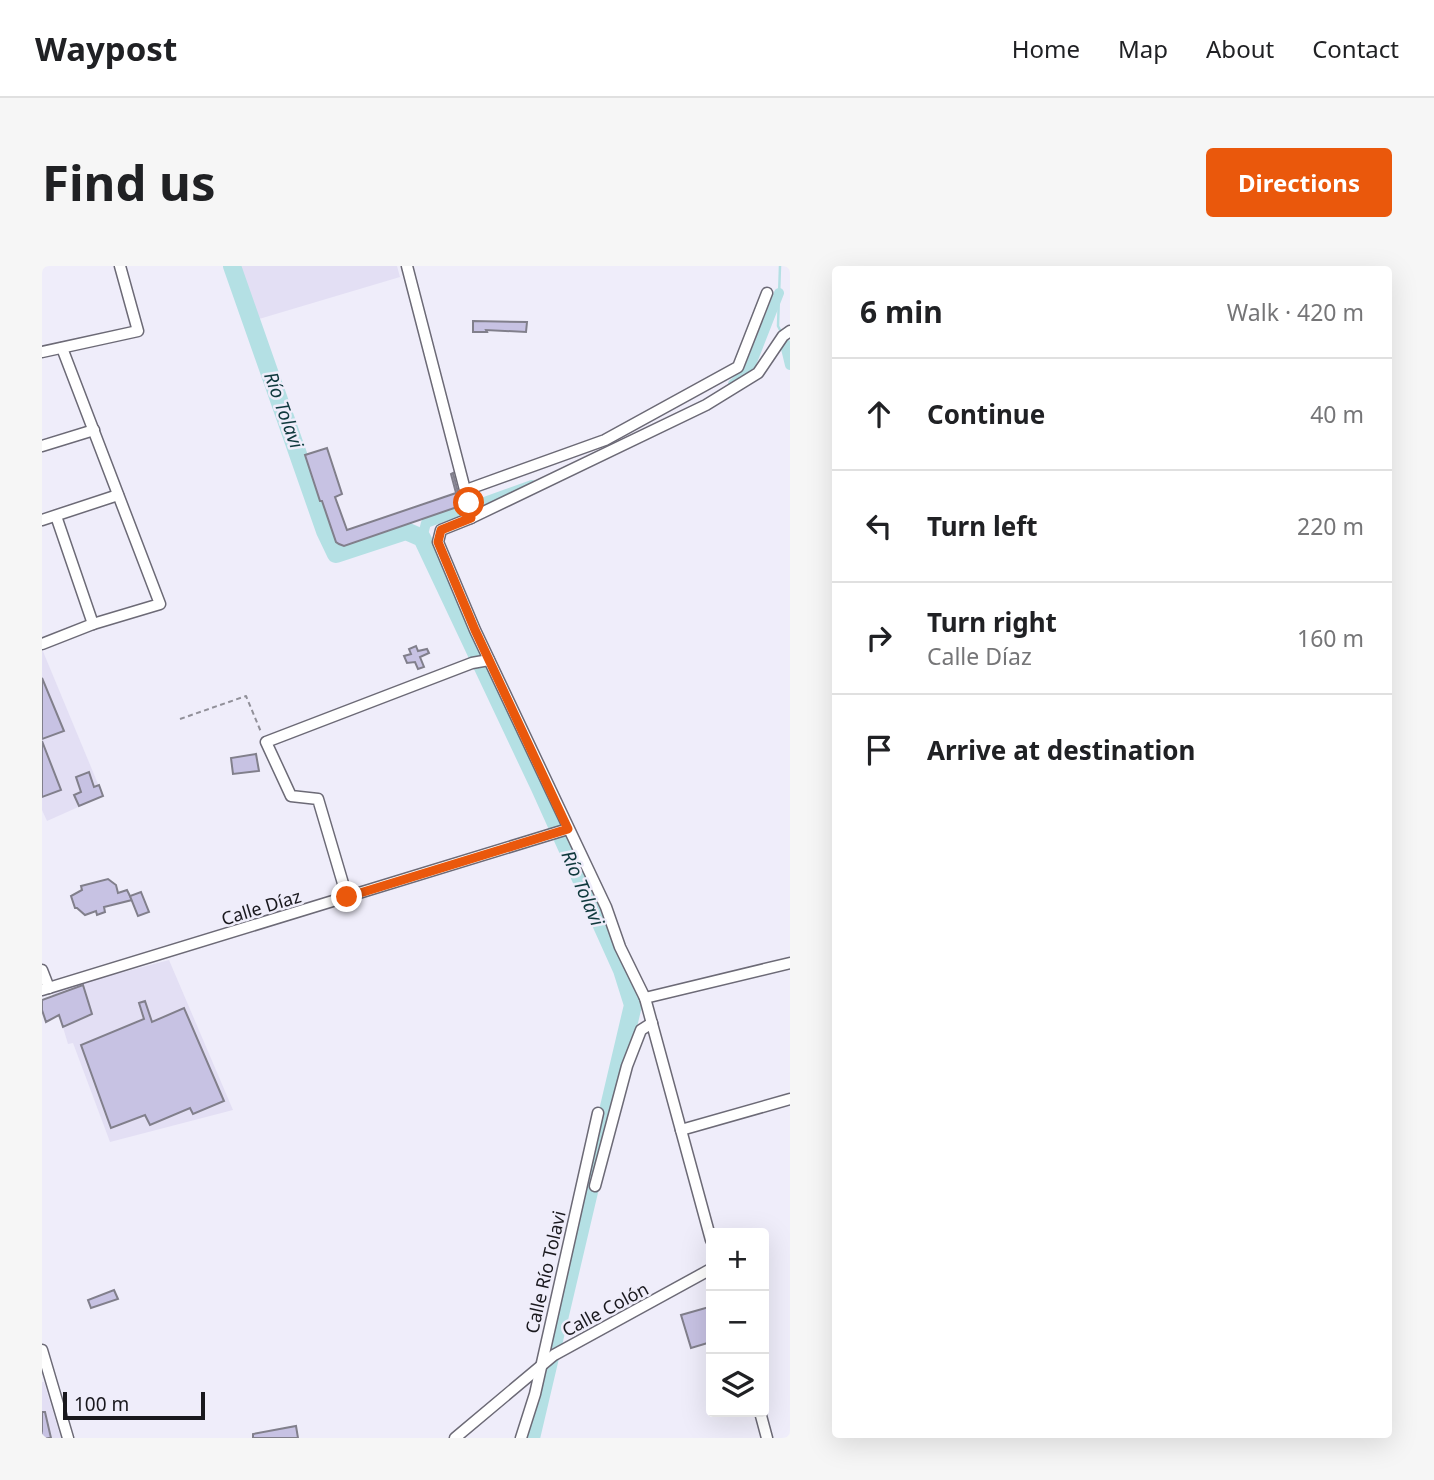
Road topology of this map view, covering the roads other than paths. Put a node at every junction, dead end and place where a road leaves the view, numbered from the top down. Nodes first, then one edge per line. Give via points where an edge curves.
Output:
1 (120, 266) edge
2 (407, 266) edge
3 (767, 293) dead end
4 (790, 331) edge
5 (62, 348) junction
6 (42, 352) edge
7 (94, 430) junction
8 (42, 446) edge
9 (466, 489) junction
10 (118, 495) junction
11 (470, 511) junction
12 (57, 516) junction
13 (42, 520) edge
14 (93, 624) junction
15 (42, 644) edge
16 (482, 661) junction
17 (560, 831) junction
18 (347, 897) junction
19 (790, 963) edge
20 (42, 970) edge
21 (45, 989) edge
22 (645, 998) junction
23 (652, 1023) junction
24 (790, 1099) edge
25 (598, 1113) dead end
26 (681, 1130) junction
27 (595, 1186) dead end
28 (708, 1228) edge
29 (706, 1272) edge
30 (42, 1350) edge
31 (540, 1364) junction
32 (762, 1417) edge
33 (68, 1438) edge
34 (455, 1438) edge
35 (521, 1438) edge
36 (768, 1438) edge

1 - 5 street via 138,331
2 - 9 street
3 - 9 street via 738,367 605,440
4 - 11 street via 758,373 706,405
5 - 6 street
5 - 7 street
7 - 8 street
7 - 10 street
9 - 11 street
10 - 12 street
10 - 14 street via 160,604
11 - 16 street via 441,530 438,542
12 - 13 street
12 - 14 street
14 - 15 street
16 - 17 street
16 - 18 street via 266,742 291,796 318,799
17 - 18 street, Calle Díaz
17 - 22 street via 606,907
18 - 21 street, Calle Díaz
19 - 22 street
20 - 21 street
22 - 23 street
23 - 26 street
23 - 27 street via 641,1030 627,1066
24 - 26 street
25 - 31 street, Calle Río Tolavi
26 - 28 street
29 - 31 street, Calle Colón
30 - 33 street
31 - 34 street, Calle Colón
31 - 35 street, Calle Río Tolavi
32 - 36 street

